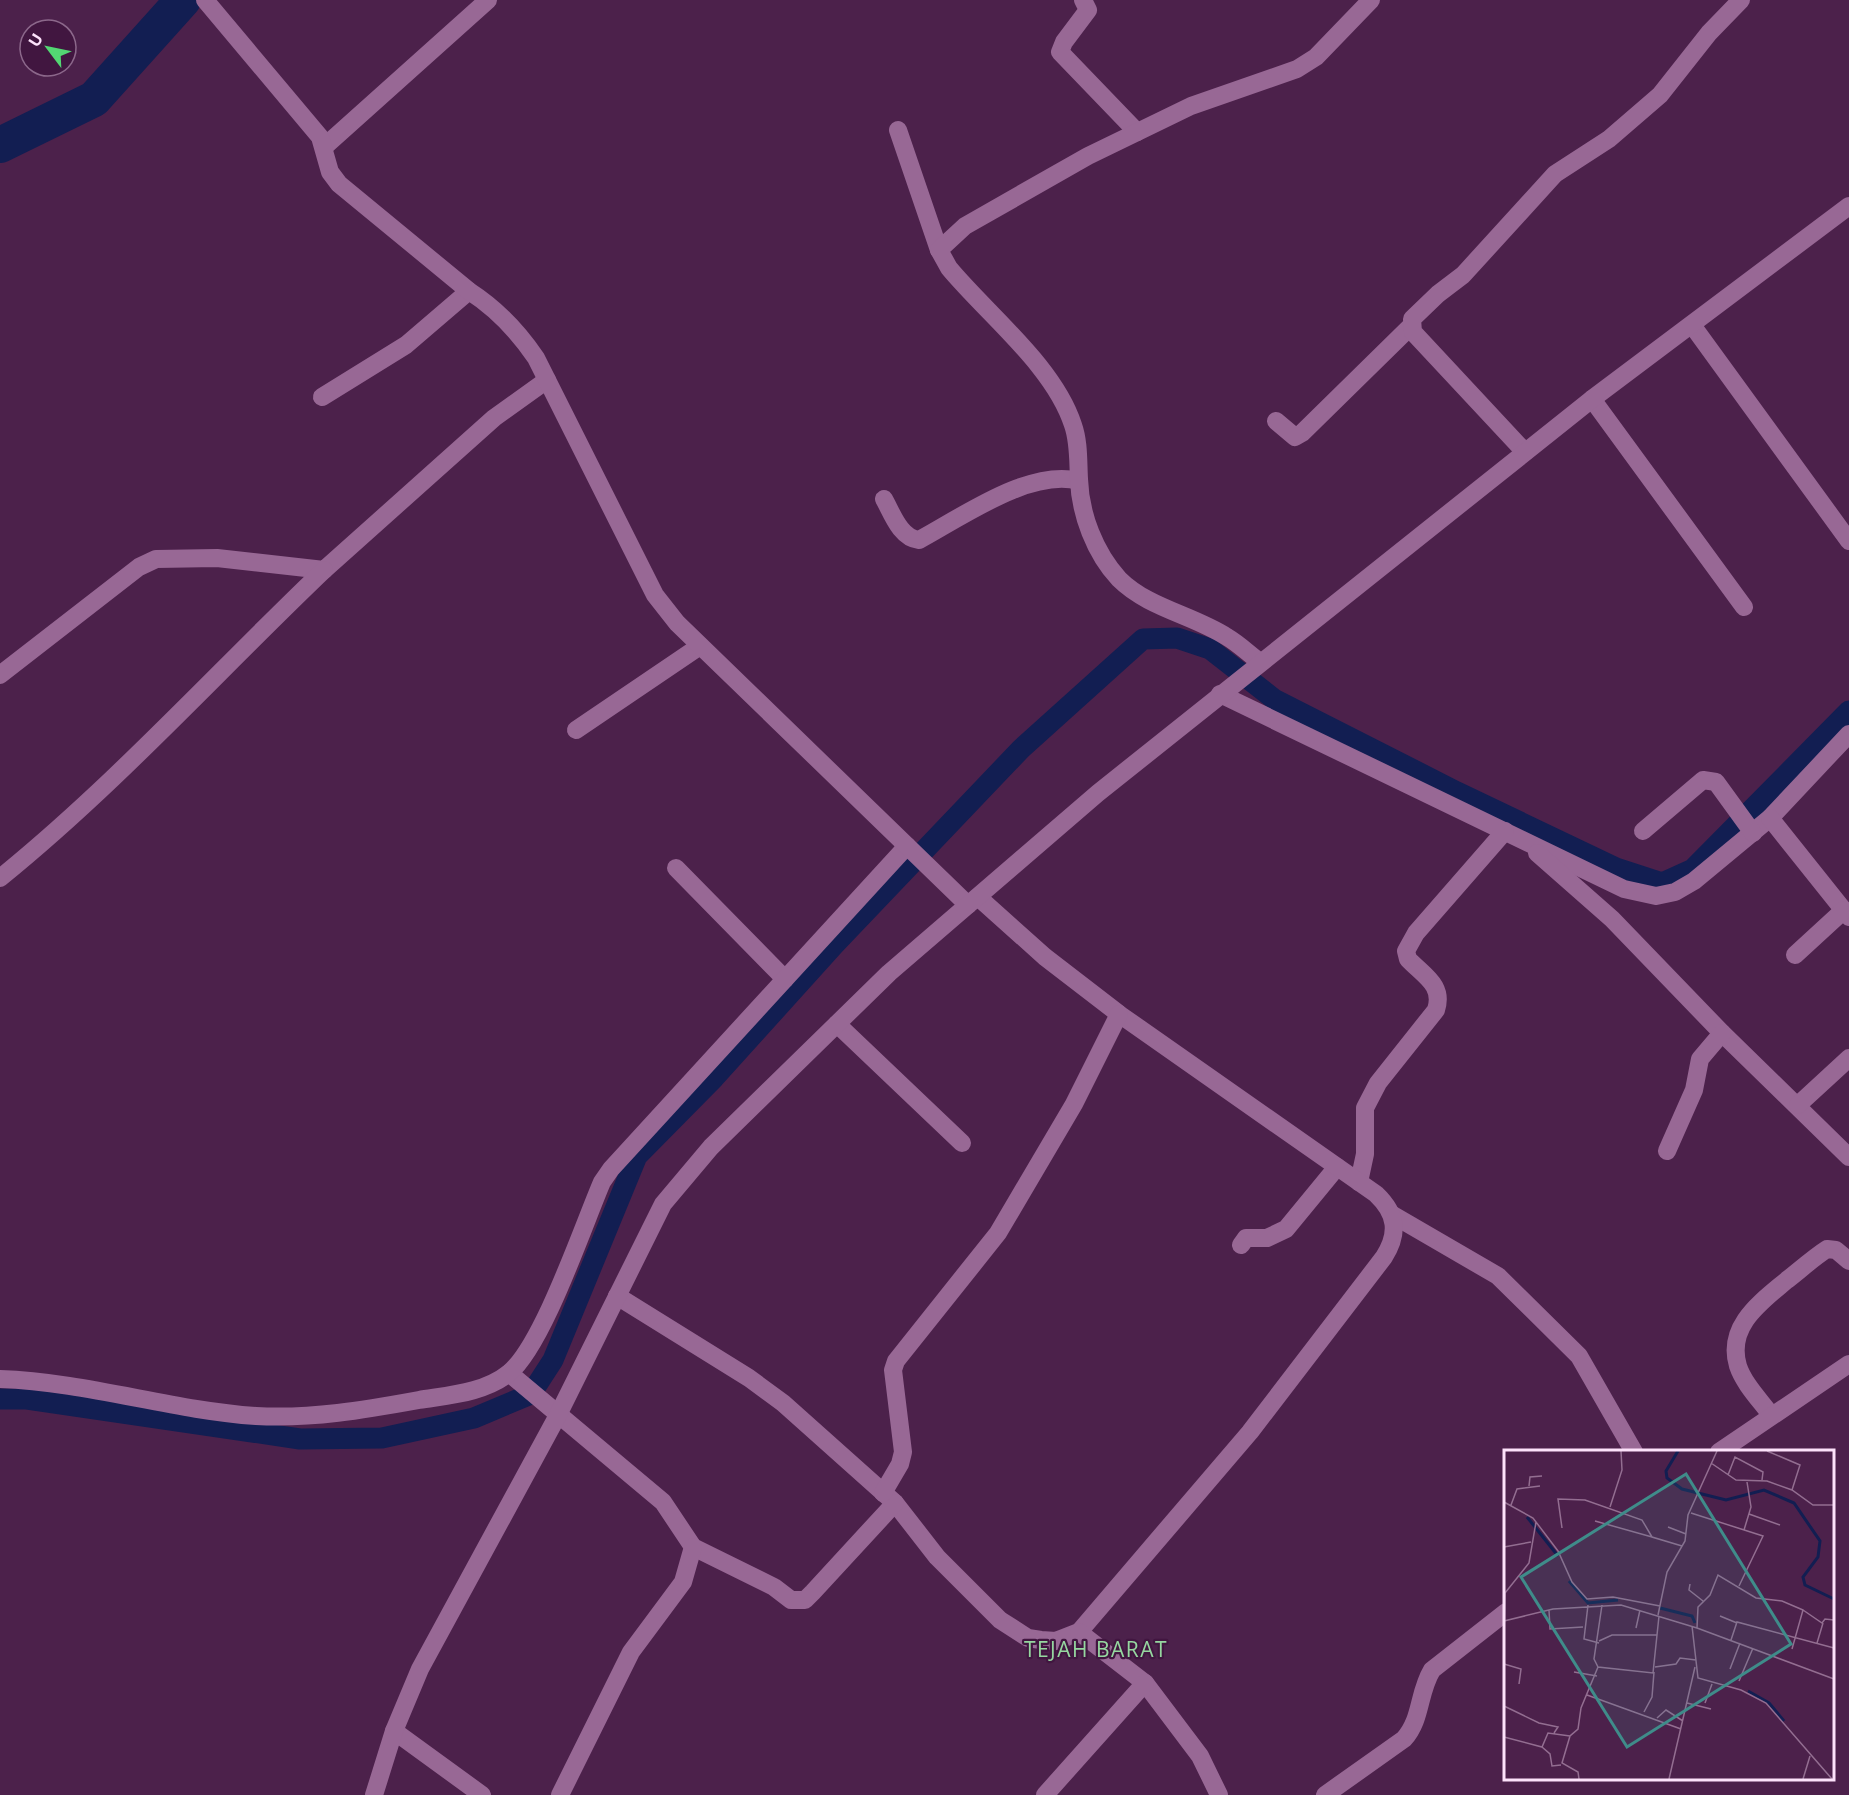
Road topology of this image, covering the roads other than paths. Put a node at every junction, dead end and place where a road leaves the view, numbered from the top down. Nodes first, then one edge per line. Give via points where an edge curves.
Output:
1 (206, 0) edge
2 (488, 0) edge
3 (1083, 0) edge
4 (1371, 0) edge
5 (1741, 0) edge
6 (898, 130) dead end
7 (1137, 132) junction
8 (324, 147) junction
9 (1849, 206) edge
10 (939, 250) junction
11 (469, 291) junction
12 (1692, 325) junction
13 (1417, 334) junction
14 (547, 380) junction
15 (322, 397) dead end
16 (1592, 399) junction
17 (1275, 421) dead end
18 (1525, 452) junction
19 (1079, 481) junction
20 (884, 499) dead end
21 (1849, 541) edge
22 (324, 570) junction
23 (1744, 608) dead end
24 (700, 646) junction
25 (1255, 666) junction
26 (0, 675) edge
27 (1225, 690) junction
28 (576, 730) dead end
29 (1849, 734) edge
30 (1770, 818) junction
31 (1747, 824) junction
32 (1643, 831) dead end
33 (1512, 834) junction
34 (918, 856) junction
35 (676, 867) dead end
36 (0, 878) edge
37 (1624, 889) junction
38 (973, 901) junction
39 (1846, 914) edge
40 (1612, 919) junction
41 (1795, 955) dead end
42 (785, 979) junction
43 (1119, 1014) junction
44 (837, 1024) junction
45 (1722, 1033) junction
46 (1849, 1058) edge
47 (1798, 1105) junction
48 (962, 1143) dead end
49 (1667, 1151) dead end
50 (1849, 1156) edge
51 (1337, 1167) junction
52 (1359, 1182) junction
53 (1393, 1215) junction
54 (1241, 1245) dead end
55 (1849, 1261) edge
56 (617, 1296) junction
57 (1849, 1364) edge
58 (515, 1377) junction
59 (0, 1379) edge
60 (550, 1409) junction
61 (1771, 1415) junction
62 (1633, 1450) edge
63 (1722, 1450) edge
64 (889, 1498) junction
65 (693, 1547) junction
66 (1504, 1614) edge
67 (1079, 1632) junction
68 (1145, 1683) junction
69 (394, 1731) junction
70 (374, 1795) edge
71 (482, 1795) edge
72 (560, 1795) edge
73 (1046, 1795) edge
74 (1219, 1795) edge
75 (1326, 1795) edge

1 - 8 street
2 - 8 street
3 - 7 street via 1088,10 1060,51
4 - 7 street via 1316,57 1297,69 1212,97
5 - 13 street via 1660,95 1617,133 1555,174 1463,275 1421,309 1412,319
6 - 10 street
7 - 10 street via 965,226
8 - 11 street via 330,172 339,184
9 - 12 street
10 - 19 street via 949,268 1038,366 1061,398 1073,425
11 - 14 street via 518,332
11 - 15 street via 406,345
12 - 16 street
12 - 21 street
13 - 17 street via 1302,433 1295,437
13 - 18 street
14 - 22 street via 494,418
14 - 24 street via 656,595
16 - 18 street
16 - 23 street
18 - 25 street
19 - 20 street via 1063,477 1017,488 919,540 902,530
19 - 25 street via 1092,537 1099,554 1119,579 1139,595 1228,637
22 - 26 street via 217,558 156,559 140,567
22 - 36 street via 128,762
24 - 28 street
24 - 34 street
25 - 27 street
27 - 33 street
27 - 38 street
29 - 30 street
30 - 31 street
30 - 39 street
31 - 32 street via 1716,783 1703,780
31 - 37 street via 1694,880 1675,892 1656,896
33 - 37 street
33 - 40 street
33 - 52 street via 1408,945 1408,959 1438,991 1439,999 1436,1010 1378,1083 1365,1108 1365,1154
34 - 38 street
34 - 42 street
35 - 42 street
37 - 40 street
38 - 43 street
38 - 44 street
39 - 41 street
40 - 45 street
42 - 58 street via 606,1175
43 - 51 street
43 - 64 street via 1074,1104 999,1233 896,1361 893,1370 903,1452
44 - 48 street
44 - 56 street via 711,1147 663,1204
45 - 47 street
45 - 49 street via 1700,1059 1694,1090
46 - 47 street
47 - 50 street
51 - 52 street
51 - 54 street via 1286,1229 1267,1238 1246,1239
52 - 53 street via 1386,1204
53 - 62 street via 1498,1276 1579,1356
53 - 67 street via 1396,1230 1384,1257 1250,1432
55 - 61 street via 1836,1250 1827,1249 1754,1308 1741,1326 1736,1354 1741,1374
56 - 60 street
56 - 64 street via 770,1392
57 - 61 street
58 - 59 street via 472,1391 348,1413 286,1417 219,1412 99,1390
58 - 60 street
60 - 65 street via 663,1502
60 - 69 street via 420,1669
61 - 63 street
64 - 65 street via 805,1600 791,1600 774,1587
64 - 67 street via 937,1557 1000,1620 1028,1638 1048,1641
65 - 72 street via 683,1582 631,1652
66 - 75 street via 1432,1670 1425,1682 1413,1730
67 - 68 street
68 - 73 street
68 - 74 street via 1200,1756
69 - 70 street
69 - 71 street

